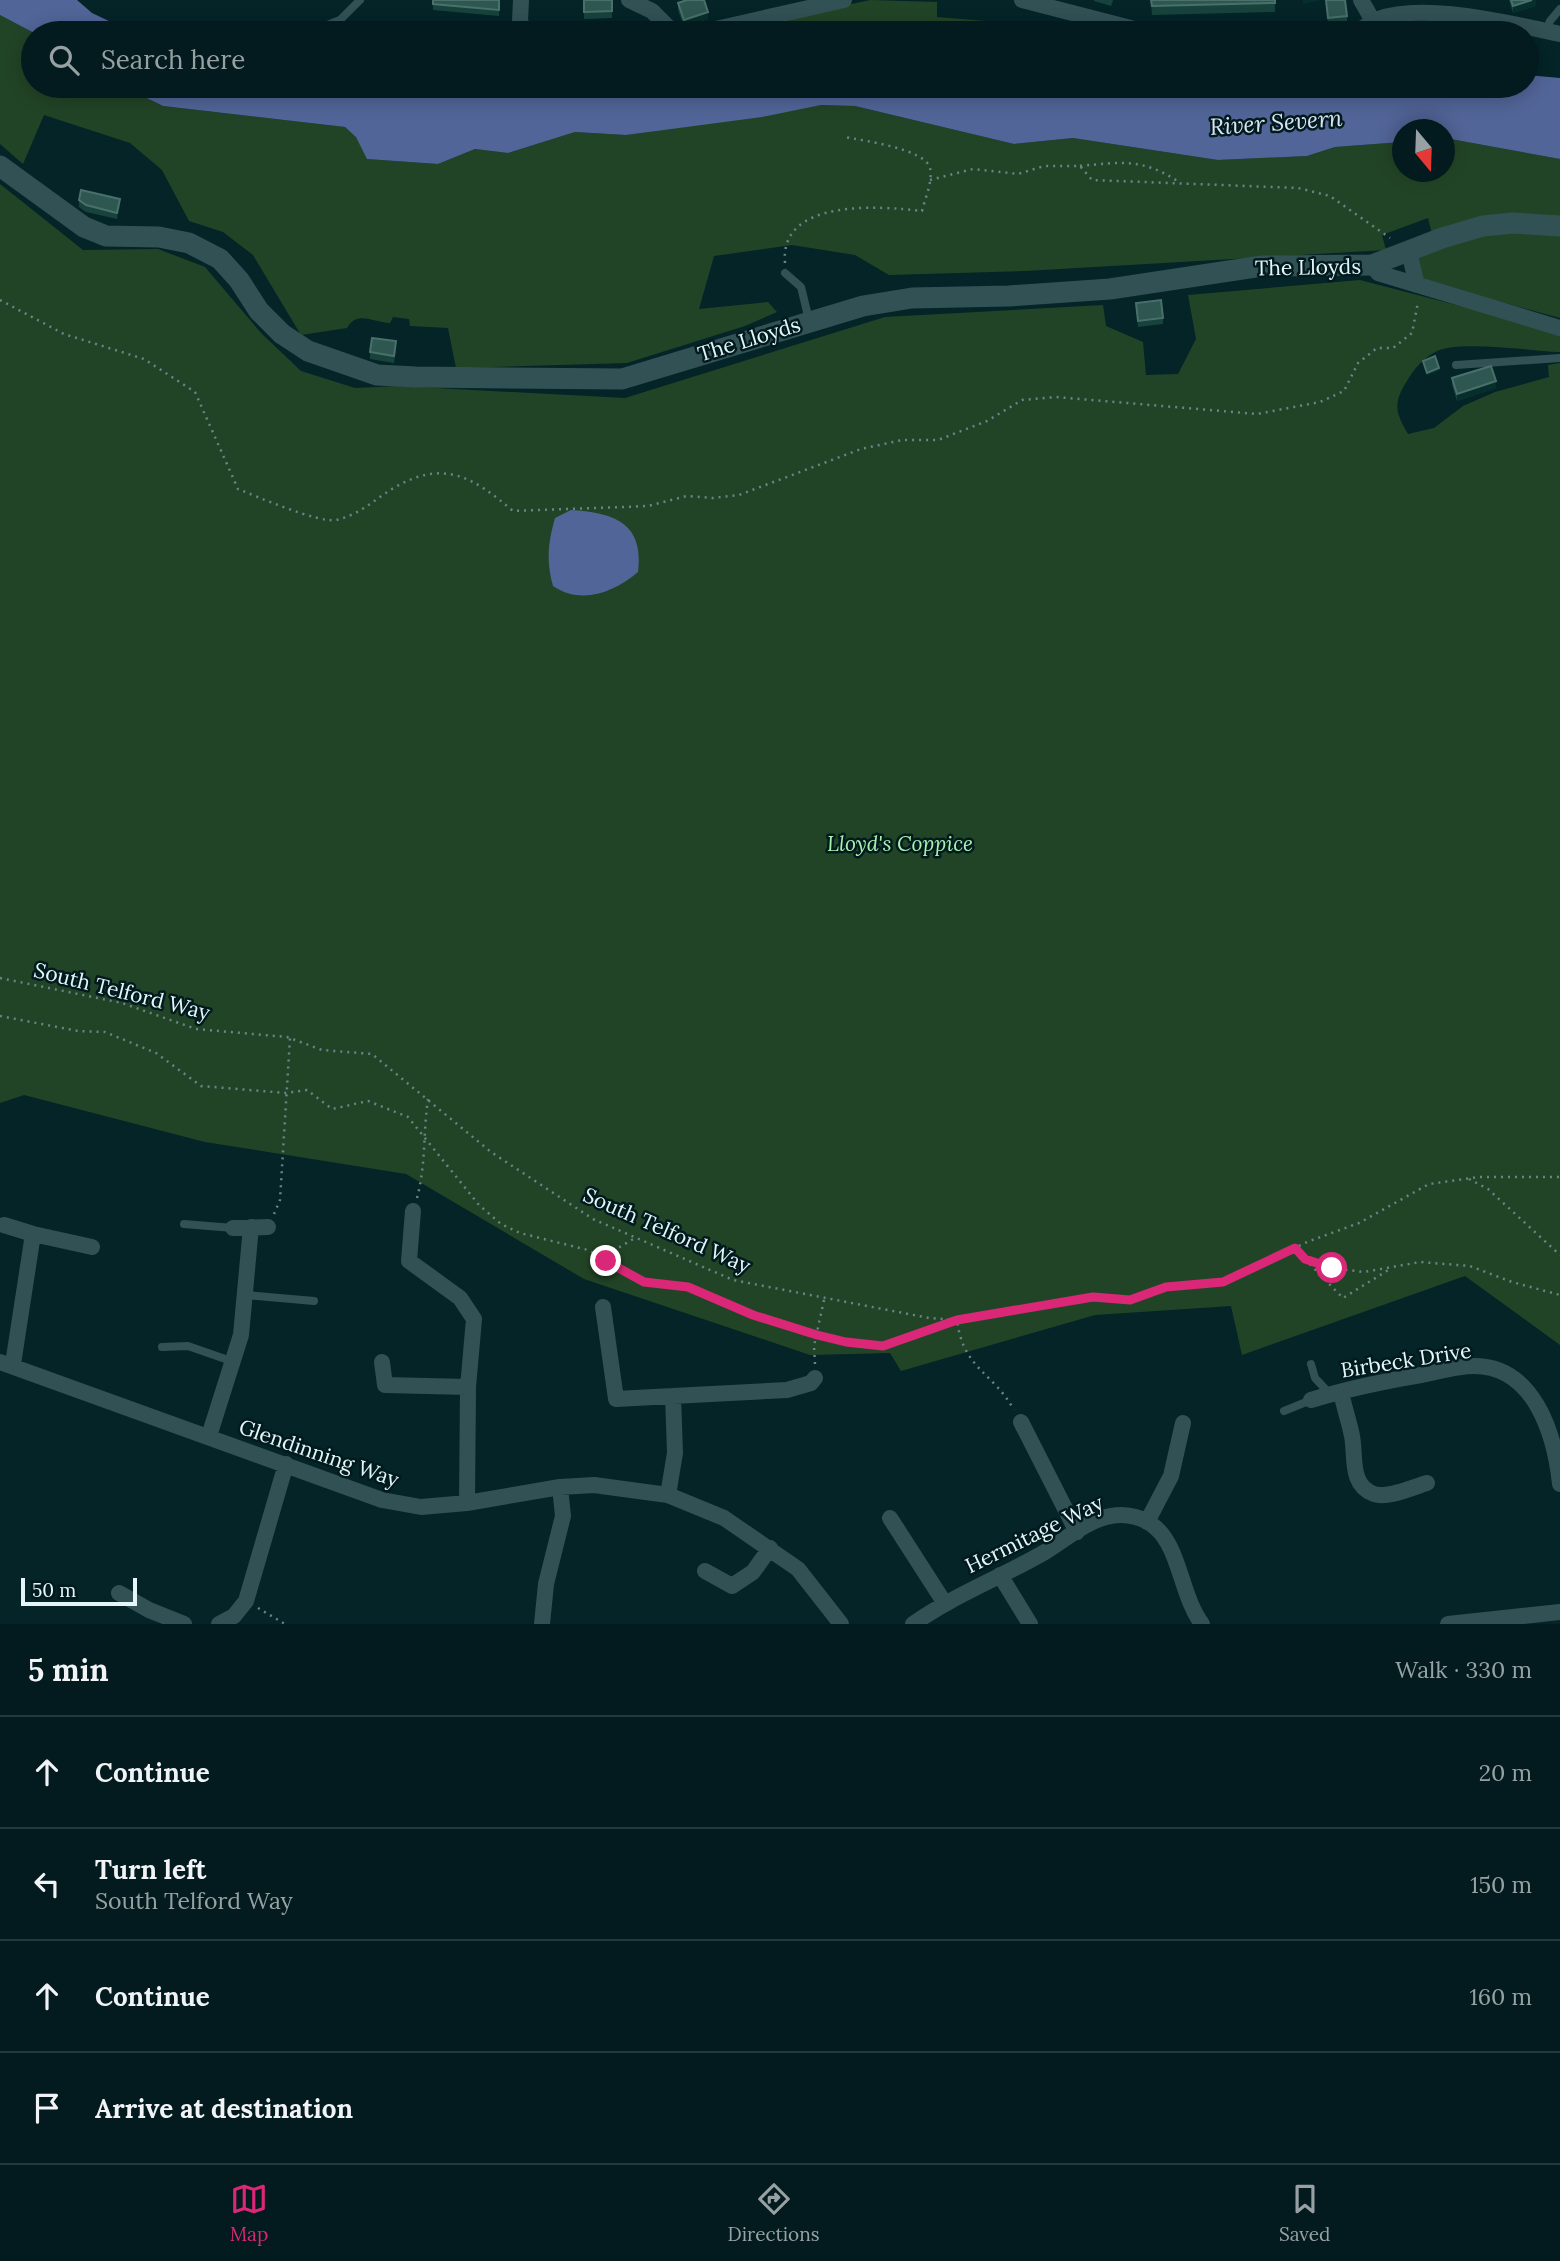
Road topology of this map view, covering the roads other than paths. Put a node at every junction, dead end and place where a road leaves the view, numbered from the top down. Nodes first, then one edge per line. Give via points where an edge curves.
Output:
1 (360, 0) edge
2 (521, 0) edge
3 (629, 0) edge
4 (844, 0) edge
5 (1022, 0) edge
6 (1361, 0) edge
7 (1560, 9) edge
8 (337, 21) edge
9 (520, 21) edge
10 (662, 21) edge
11 (751, 21) edge
12 (1103, 21) edge
13 (1372, 21) edge
14 (1376, 21) edge
15 (1482, 21) edge
16 (1553, 33) edge
17 (0, 166) edge
18 (1560, 226) edge
19 (1409, 252) junction
20 (1372, 265) junction
21 (785, 274) road end
22 (1421, 287) junction
23 (809, 320) junction
24 (1560, 328) edge
25 (1560, 358) edge
26 (1456, 365) dead end
27 (413, 1211) road end
28 (4, 1224) dead end
29 (184, 1224) dead end
30 (251, 1227) junction
31 (268, 1227) road end
32 (233, 1228) joint
33 (33, 1234) junction
34 (92, 1247) dead end
35 (246, 1295) junction
36 (314, 1301) dead end
37 (603, 1307) dead end
38 (162, 1347) dead end
39 (234, 1362) junction
40 (382, 1362) dead end
41 (6, 1363) edge
42 (1311, 1364) dead end
43 (815, 1378) road end
44 (468, 1387) junction
45 (1336, 1393) junction
46 (673, 1396) junction
47 (1311, 1400) joint
48 (1284, 1411) dead end
49 (1021, 1422) road end
50 (1183, 1423) dead end
51 (209, 1436) junction
52 (286, 1465) junction
53 (1427, 1483) dead end
54 (1560, 1484) edge
55 (559, 1487) junction
56 (668, 1495) junction
57 (467, 1503) junction
58 (890, 1518) dead end
59 (1147, 1522) junction
60 (1077, 1532) junction
61 (770, 1548) junction
62 (705, 1571) dead end
63 (1000, 1574) junction
64 (119, 1593) dead end
65 (944, 1602) junction
66 (1560, 1612) edge
67 (184, 1624) edge
68 (219, 1624) edge
69 (542, 1624) edge
70 (841, 1624) edge
71 (913, 1624) edge
72 (1030, 1624) edge
73 (1202, 1624) edge
74 (1448, 1624) edge

1 - 8 lane
2 - 9 street
3 - 10 street
4 - 11 street
5 - 12 street
6 - 13 street
7 - 16 lane
14 - 15 street via 1388,16 1446,15
17 - 23 street, The Lloyds via 84,227 106,236 189,243 220,259 258,311 282,334 308,351 377,375 622,379
18 - 19 street, The Lloyds via 1483,226
19 - 20 street, The Lloyds
19 - 22 street
20 - 22 street via 1378,273
20 - 23 street, The Lloyds via 1262,266 1110,289 912,298
21 - 23 lane via 801,287
22 - 24 street
25 - 26 lane
27 - 44 street via 409,1261 460,1298 474,1319
28 - 33 street
29 - 32 lane
30 - 31 street
30 - 32 street
30 - 35 street
33 - 34 street
33 - 41 street
35 - 36 lane
35 - 39 street
37 - 46 street via 616,1399
38 - 39 lane via 188,1346
39 - 51 street
40 - 44 street via 385,1385
41 - 51 street, Glendinning Way
42 - 45 lane via 1315,1378
43 - 46 street via 787,1390
44 - 57 street
45 - 47 street, Birbeck Drive
45 - 53 street via 1352,1438 1360,1484 1374,1494 1390,1494
45 - 54 street, Birbeck Drive via 1476,1366 1511,1376 1542,1410 1556,1452
46 - 56 street via 675,1453
47 - 48 lane
49 - 60 street
50 - 59 street via 1171,1476
51 - 52 street, Glendinning Way
52 - 57 street, Glendinning Way via 383,1500 421,1507
52 - 68 street via 246,1601 234,1616
55 - 56 street, Glendinning Way via 593,1485
55 - 57 street, Glendinning Way
55 - 69 street via 563,1516 546,1584
56 - 61 street, Glendinning Way via 723,1518
58 - 65 street
59 - 60 street, Hermitage Way via 1114,1515
59 - 73 street via 1166,1540 1185,1596
60 - 63 street, Hermitage Way
61 - 62 street via 753,1572 732,1586
61 - 70 street, Glendinning Way via 798,1569
63 - 65 street, Hermitage Way
63 - 72 street
64 - 67 street
65 - 71 street, Hermitage Way
66 - 74 street

